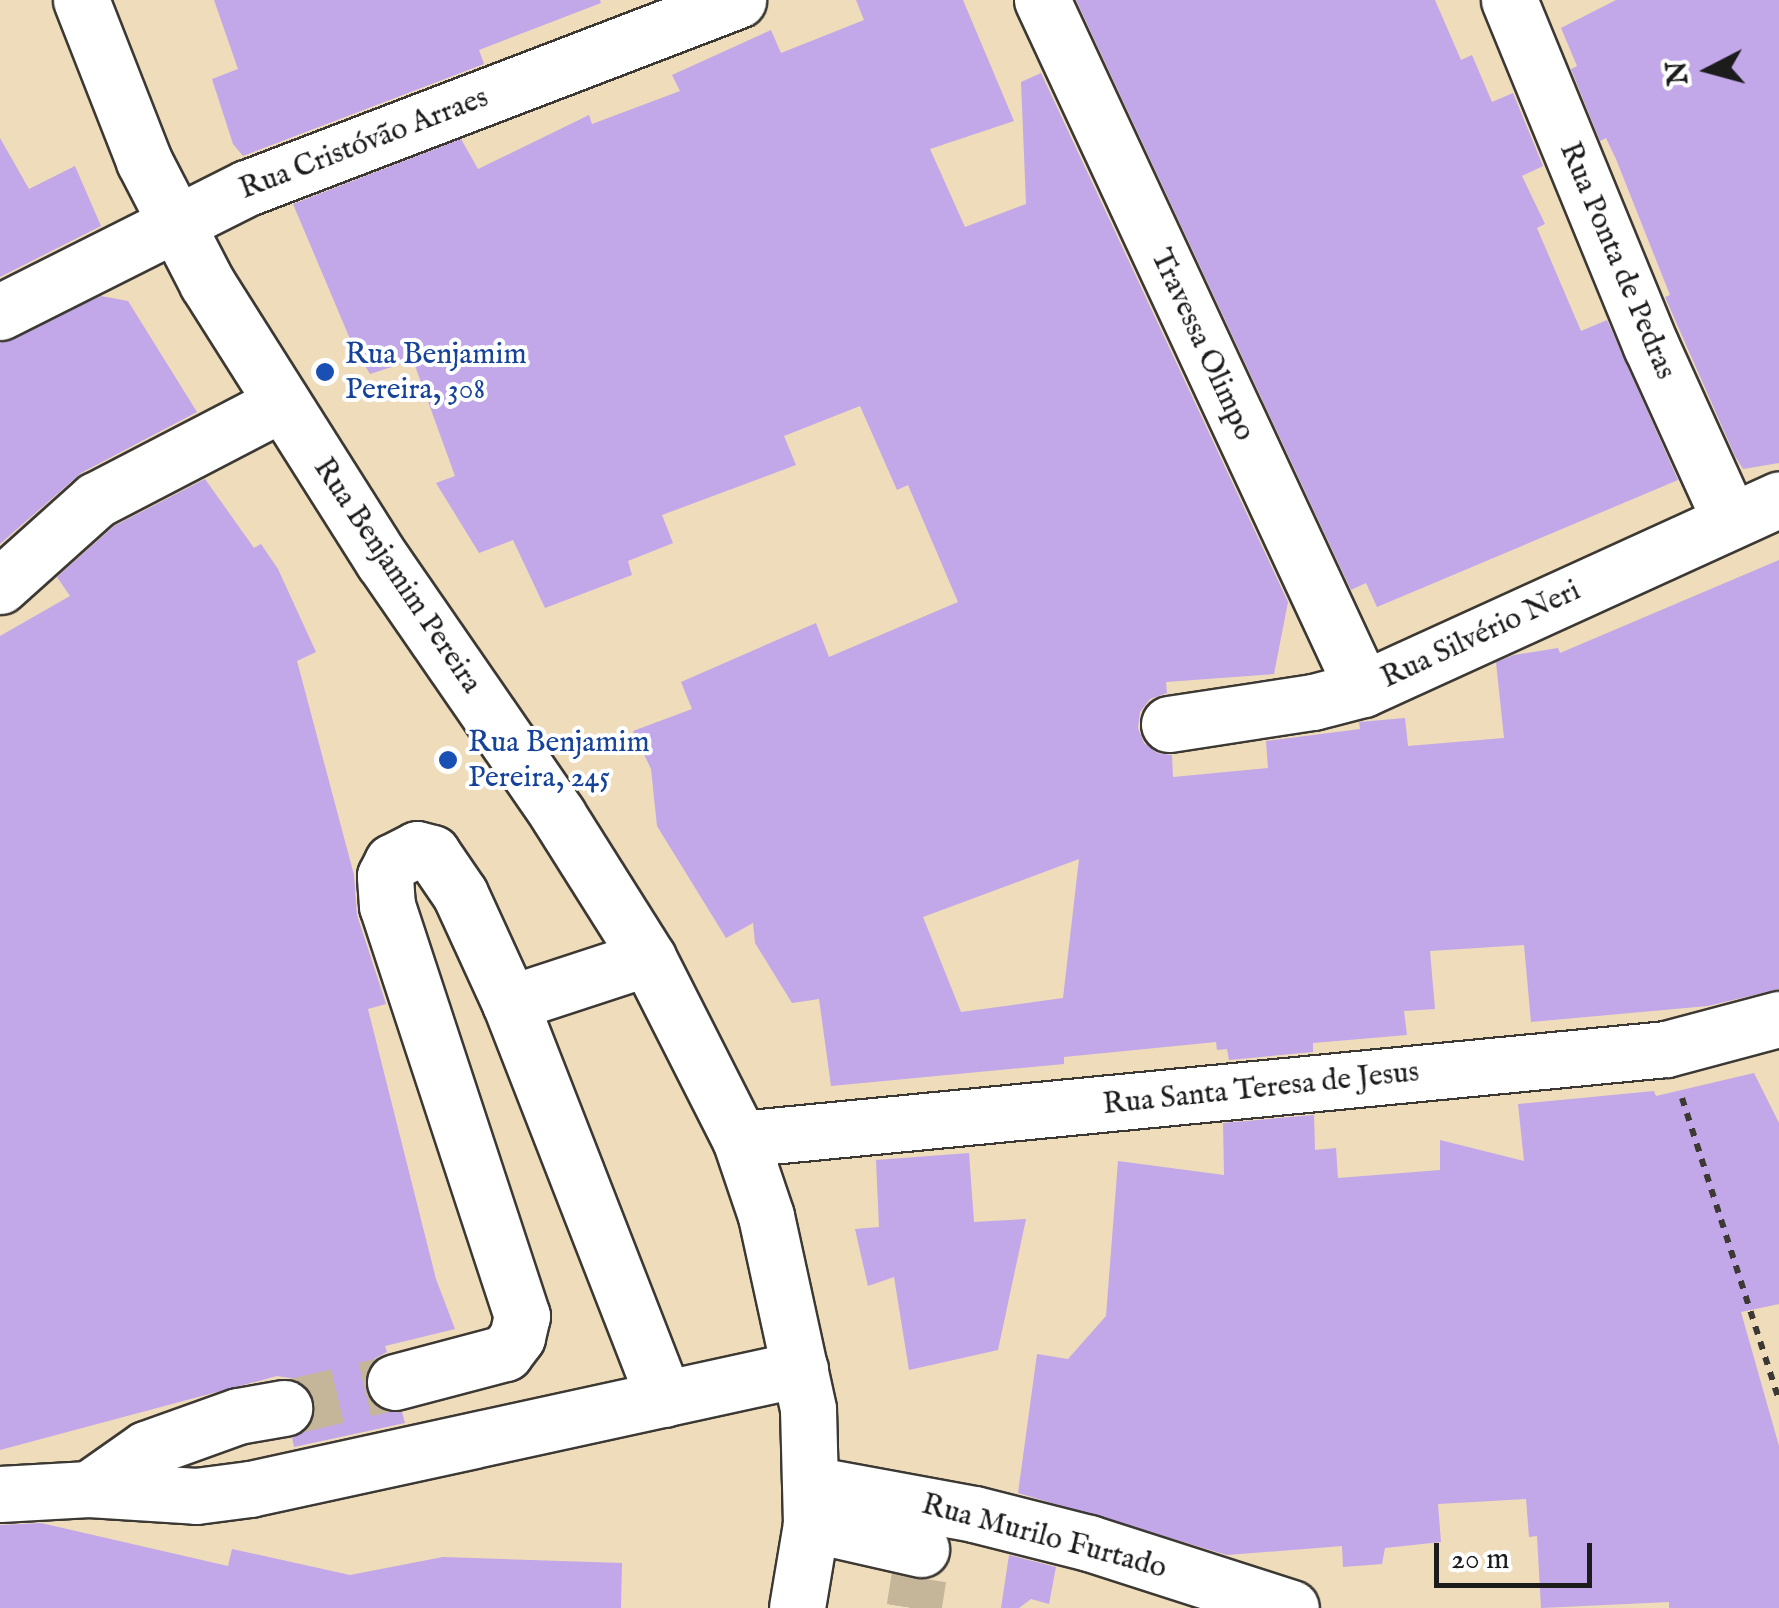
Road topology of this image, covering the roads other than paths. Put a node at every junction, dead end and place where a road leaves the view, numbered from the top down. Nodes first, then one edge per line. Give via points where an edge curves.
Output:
1 (81, 0) edge
2 (738, 0) edge
3 (1042, 0) edge
4 (1509, 0) edge
5 (174, 222) junction
6 (0, 312) edge
7 (282, 403) junction
8 (1779, 499) edge
9 (1730, 520) junction
10 (0, 586) edge
11 (1363, 689) junction
12 (1169, 724) dead end
13 (648, 958) junction
14 (510, 1003) junction
15 (1779, 1020) edge
16 (740, 1139) junction
17 (800, 1369) junction
18 (394, 1382) tunnel mouth
19 (664, 1399) junction
20 (284, 1408) tunnel mouth
21 (89, 1488) junction
22 (0, 1494) edge
23 (811, 1504) junction
24 (1279, 1606) edge
25 (797, 1608) edge

1 - 5 street, Rua Benjamim Pereira
2 - 5 street, Rua Cristóvão Arraes
3 - 11 street, Travessa Olimpo
4 - 9 street, Rua Ponta de Pedras
5 - 6 street, Rua Cristóvão Arraes
5 - 7 street, Rua Benjamim Pereira
7 - 10 street via 96,500
7 - 13 street, Rua Benjamim Pereira
8 - 9 street, Rua Silvério Neri
9 - 11 street, Rua Silvério Neri
11 - 12 street, Rua Silvério Neri
13 - 14 street
13 - 16 street, Rua Benjamim Pereira
14 - 18 street via 432,853 417,849 392,862 384,889 522,1316 518,1337 505,1353
14 - 19 street
15 - 16 street, Rua Santa Teresa de Jesus via 1666,1049
16 - 17 street, Rua Benjamim Pereira via 766,1216
17 - 19 street
17 - 23 street, Rua Benjamim Pereira
19 - 21 street via 250,1490 159,1496
20 - 21 street via 238,1416 146,1449
21 - 22 street
23 - 24 street, Rua Murilo Furtado via 922,1544 1090,1543
23 - 25 street, Rua Benjamim Pereira

